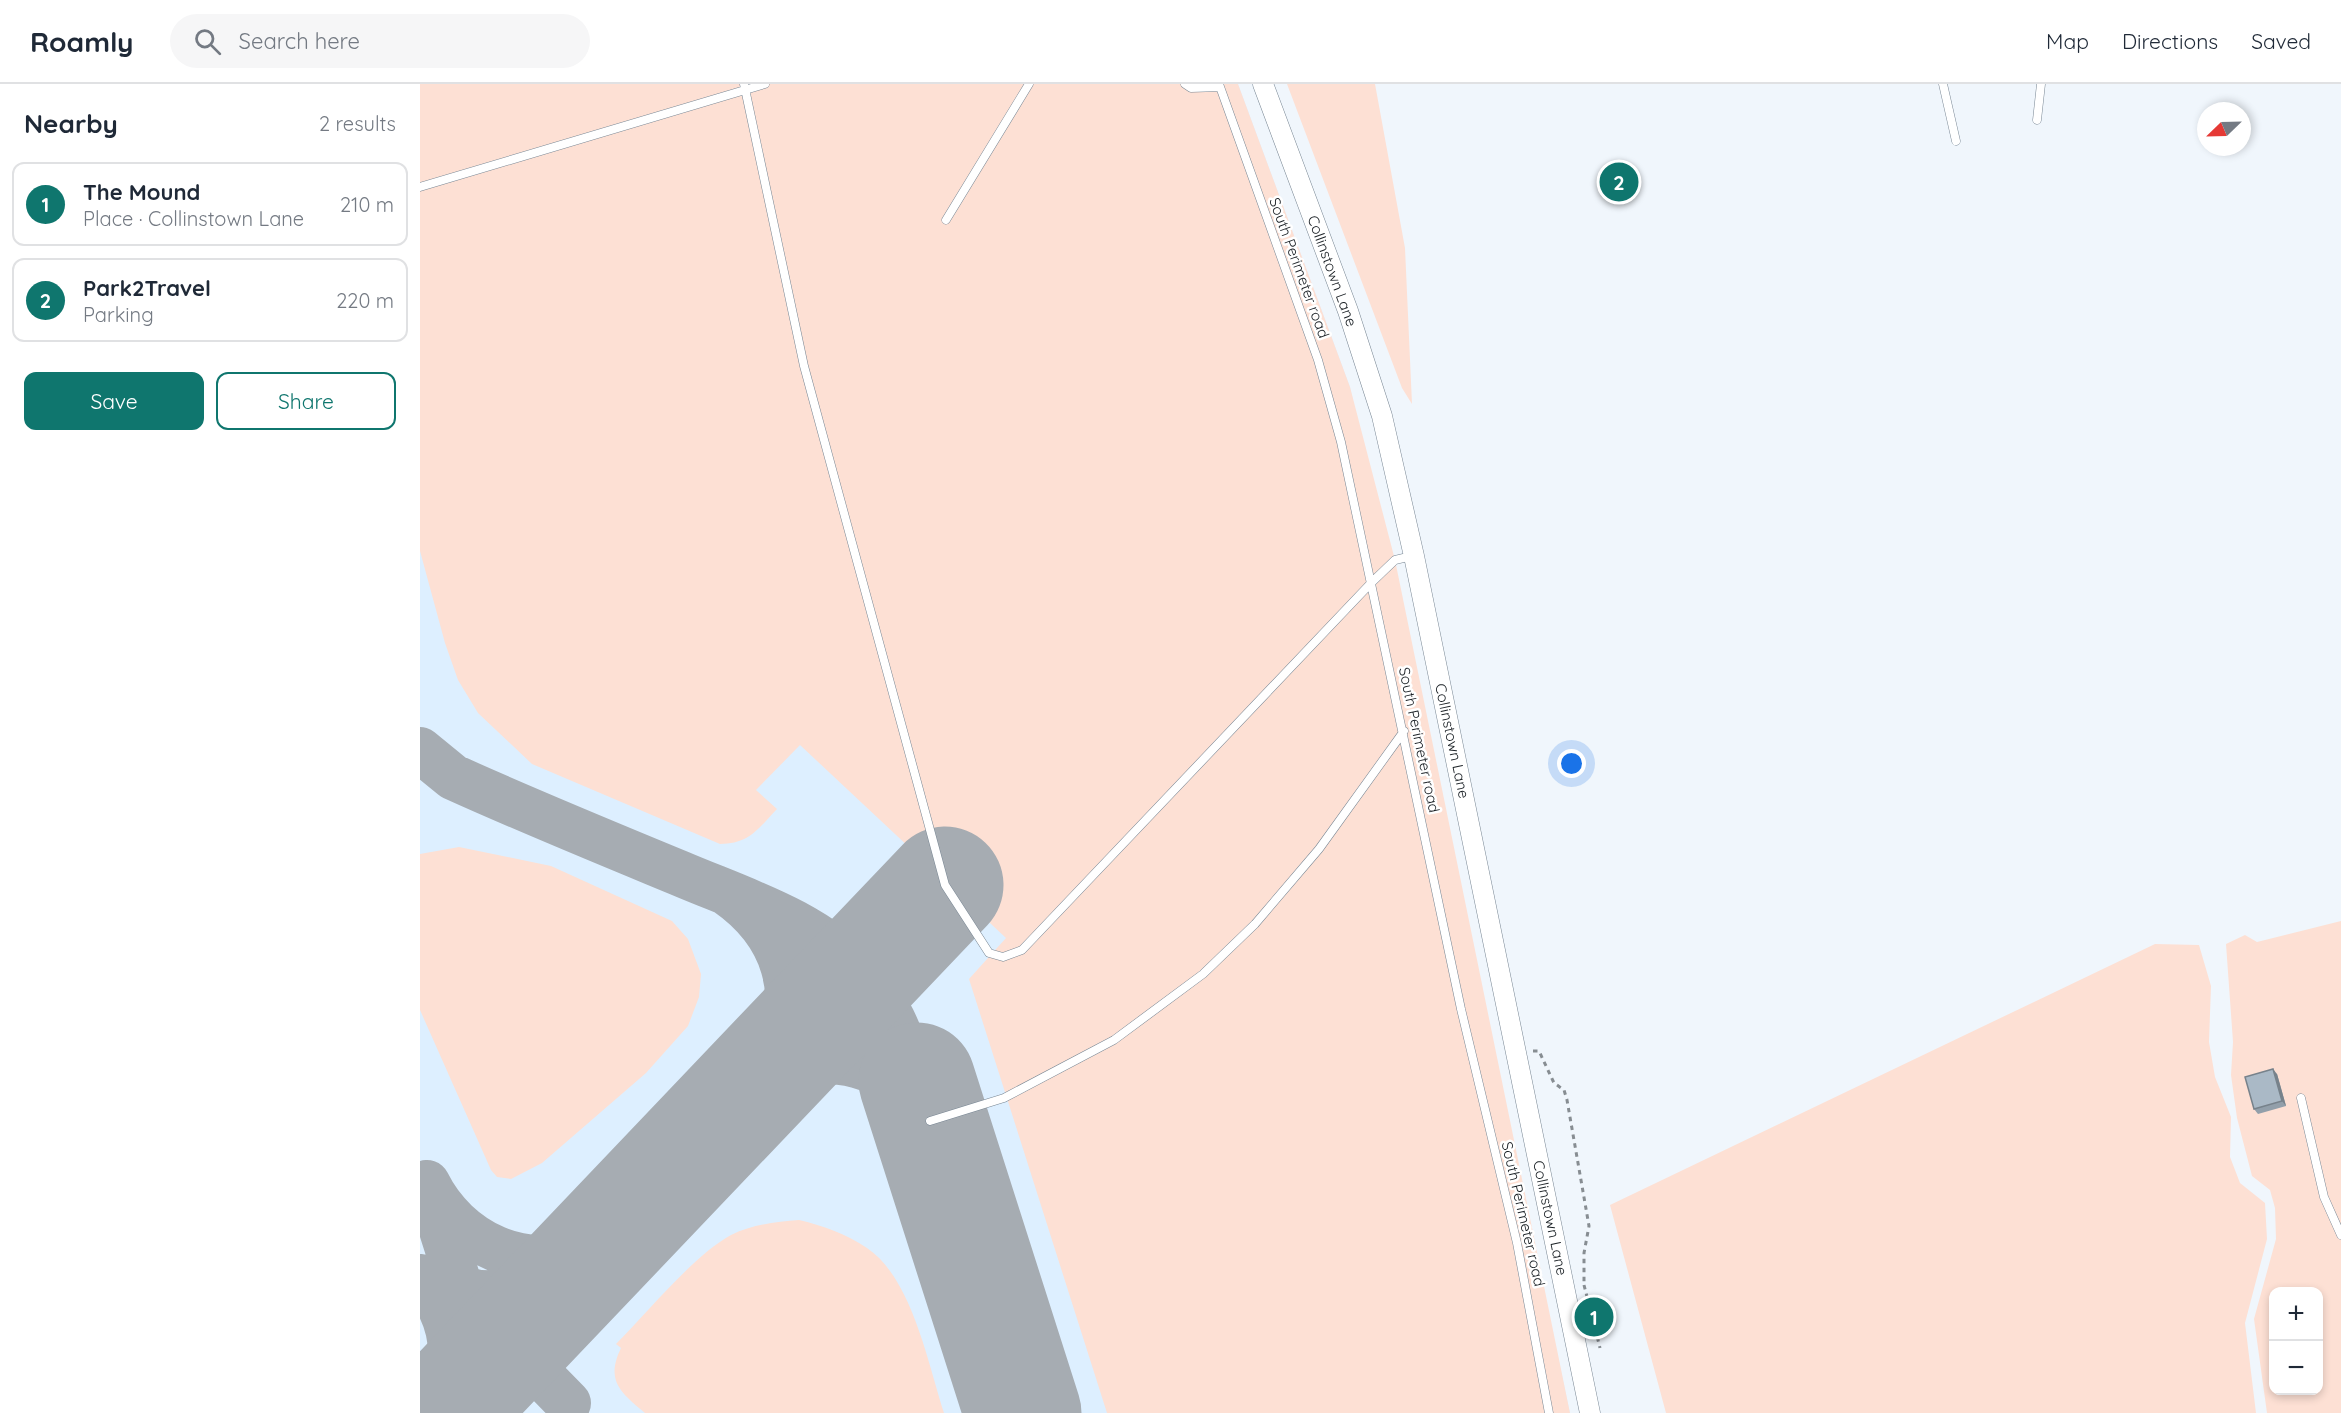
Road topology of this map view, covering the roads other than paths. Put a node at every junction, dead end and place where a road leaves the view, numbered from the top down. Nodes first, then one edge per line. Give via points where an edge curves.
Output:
1 (765, 84) edge
2 (1029, 84) edge
3 (1185, 84) edge
4 (1263, 84) edge
5 (1943, 84) edge
6 (2041, 84) edge
7 (1219, 85) edge
8 (745, 87) edge
9 (2037, 120) dead end
10 (1956, 141) dead end
11 (420, 187) edge
12 (946, 219) dead end
13 (1414, 556) junction
14 (1372, 582) junction
15 (1404, 731) junction
16 (2301, 1098) dead end
17 (930, 1121) dead end
18 (2341, 1234) edge
19 (1550, 1413) edge
20 (1590, 1413) edge

1 - 8 lane
2 - 12 lane
3 - 7 lane via 1191,88
4 - 13 street, Collinstown Lane via 1348,311 1382,416
5 - 10 lane
6 - 9 lane
7 - 14 lane, South Perimeter road via 1318,360
8 - 11 lane
8 - 14 lane via 804,366 945,885 989,953 1003,957 1022,950
13 - 14 lane via 1395,560
13 - 20 street, Collinstown Lane
14 - 15 lane, South Perimeter road
15 - 17 lane via 1319,849 1255,924 1203,974 1114,1040 1004,1098
15 - 19 lane, South Perimeter road via 1461,1009 1517,1243
16 - 18 lane via 2324,1197

